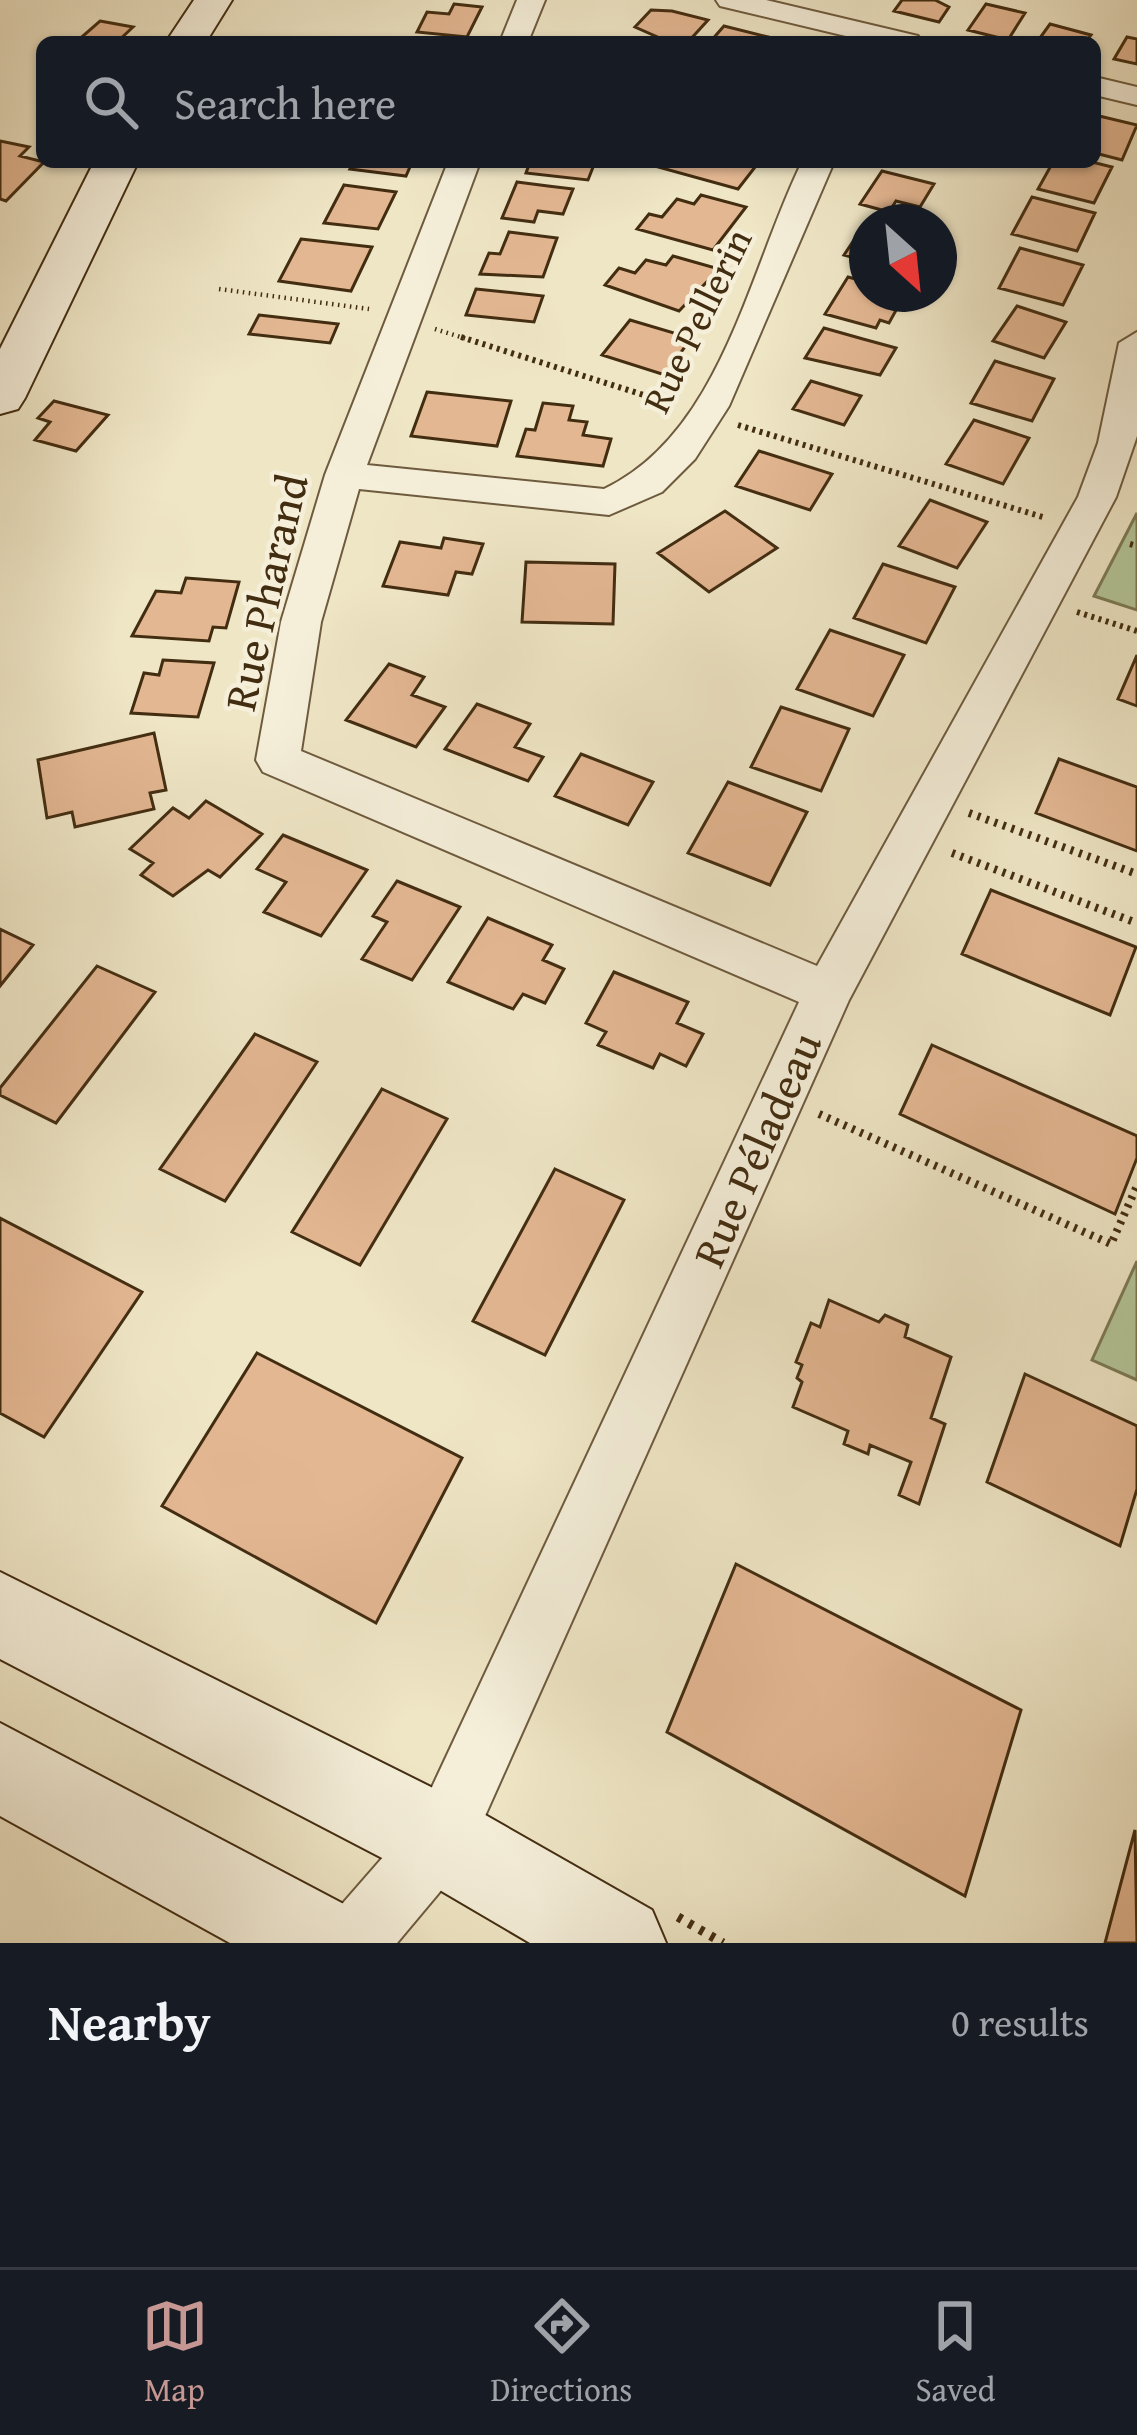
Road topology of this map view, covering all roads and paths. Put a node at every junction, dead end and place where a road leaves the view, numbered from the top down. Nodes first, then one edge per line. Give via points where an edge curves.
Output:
1 (213, 0) edge
2 (531, 0) edge
3 (730, 0) edge
4 (190, 36) edge
5 (516, 36) edge
6 (880, 36) edge
7 (1101, 88) edge
8 (1137, 97) edge
9 (113, 168) edge
10 (462, 168) edge
11 (816, 168) edge
12 (219, 289) dead end
13 (402, 318) junction
14 (1137, 344) edge
15 (0, 398) edge
16 (703, 414) junction
17 (344, 475) junction
18 (1047, 518) dead end
19 (1041, 601) junction
20 (1137, 631) edge
21 (921, 819) junction
22 (1137, 874) edge
23 (1137, 923) edge
24 (827, 992) junction
25 (780, 1097) junction
26 (1137, 1186) edge
27 (0, 1614) edge
28 (0, 1767) edge
29 (441, 1840) junction
30 (322, 1943) edge
31 (353, 1943) edge
32 (619, 1943) edge

1 - 4 street
2 - 5 street
3 - 6 street
7 - 8 street
9 - 15 street
10 - 13 street, Rue Pharand
11 - 16 street, Rue Pellerin via 749,332
12 - 13 path
13 - 16 path
13 - 17 street, Rue Pharand
14 - 19 street, Rue Péladeau via 1118,443
16 - 17 street, Rue Pellerin via 679,457 639,495 609,502
16 - 18 path
17 - 24 street, Rue Pharand via 301,622 278,760
19 - 20 path
19 - 21 street, Rue Péladeau
21 - 22 path
21 - 23 path
21 - 24 street, Rue Péladeau
24 - 25 street, Rue Péladeau
25 - 26 path via 1111,1244
25 - 29 street, Rue Péladeau
27 - 29 street
28 - 30 street
29 - 31 street, Rue Péladeau
29 - 32 street

